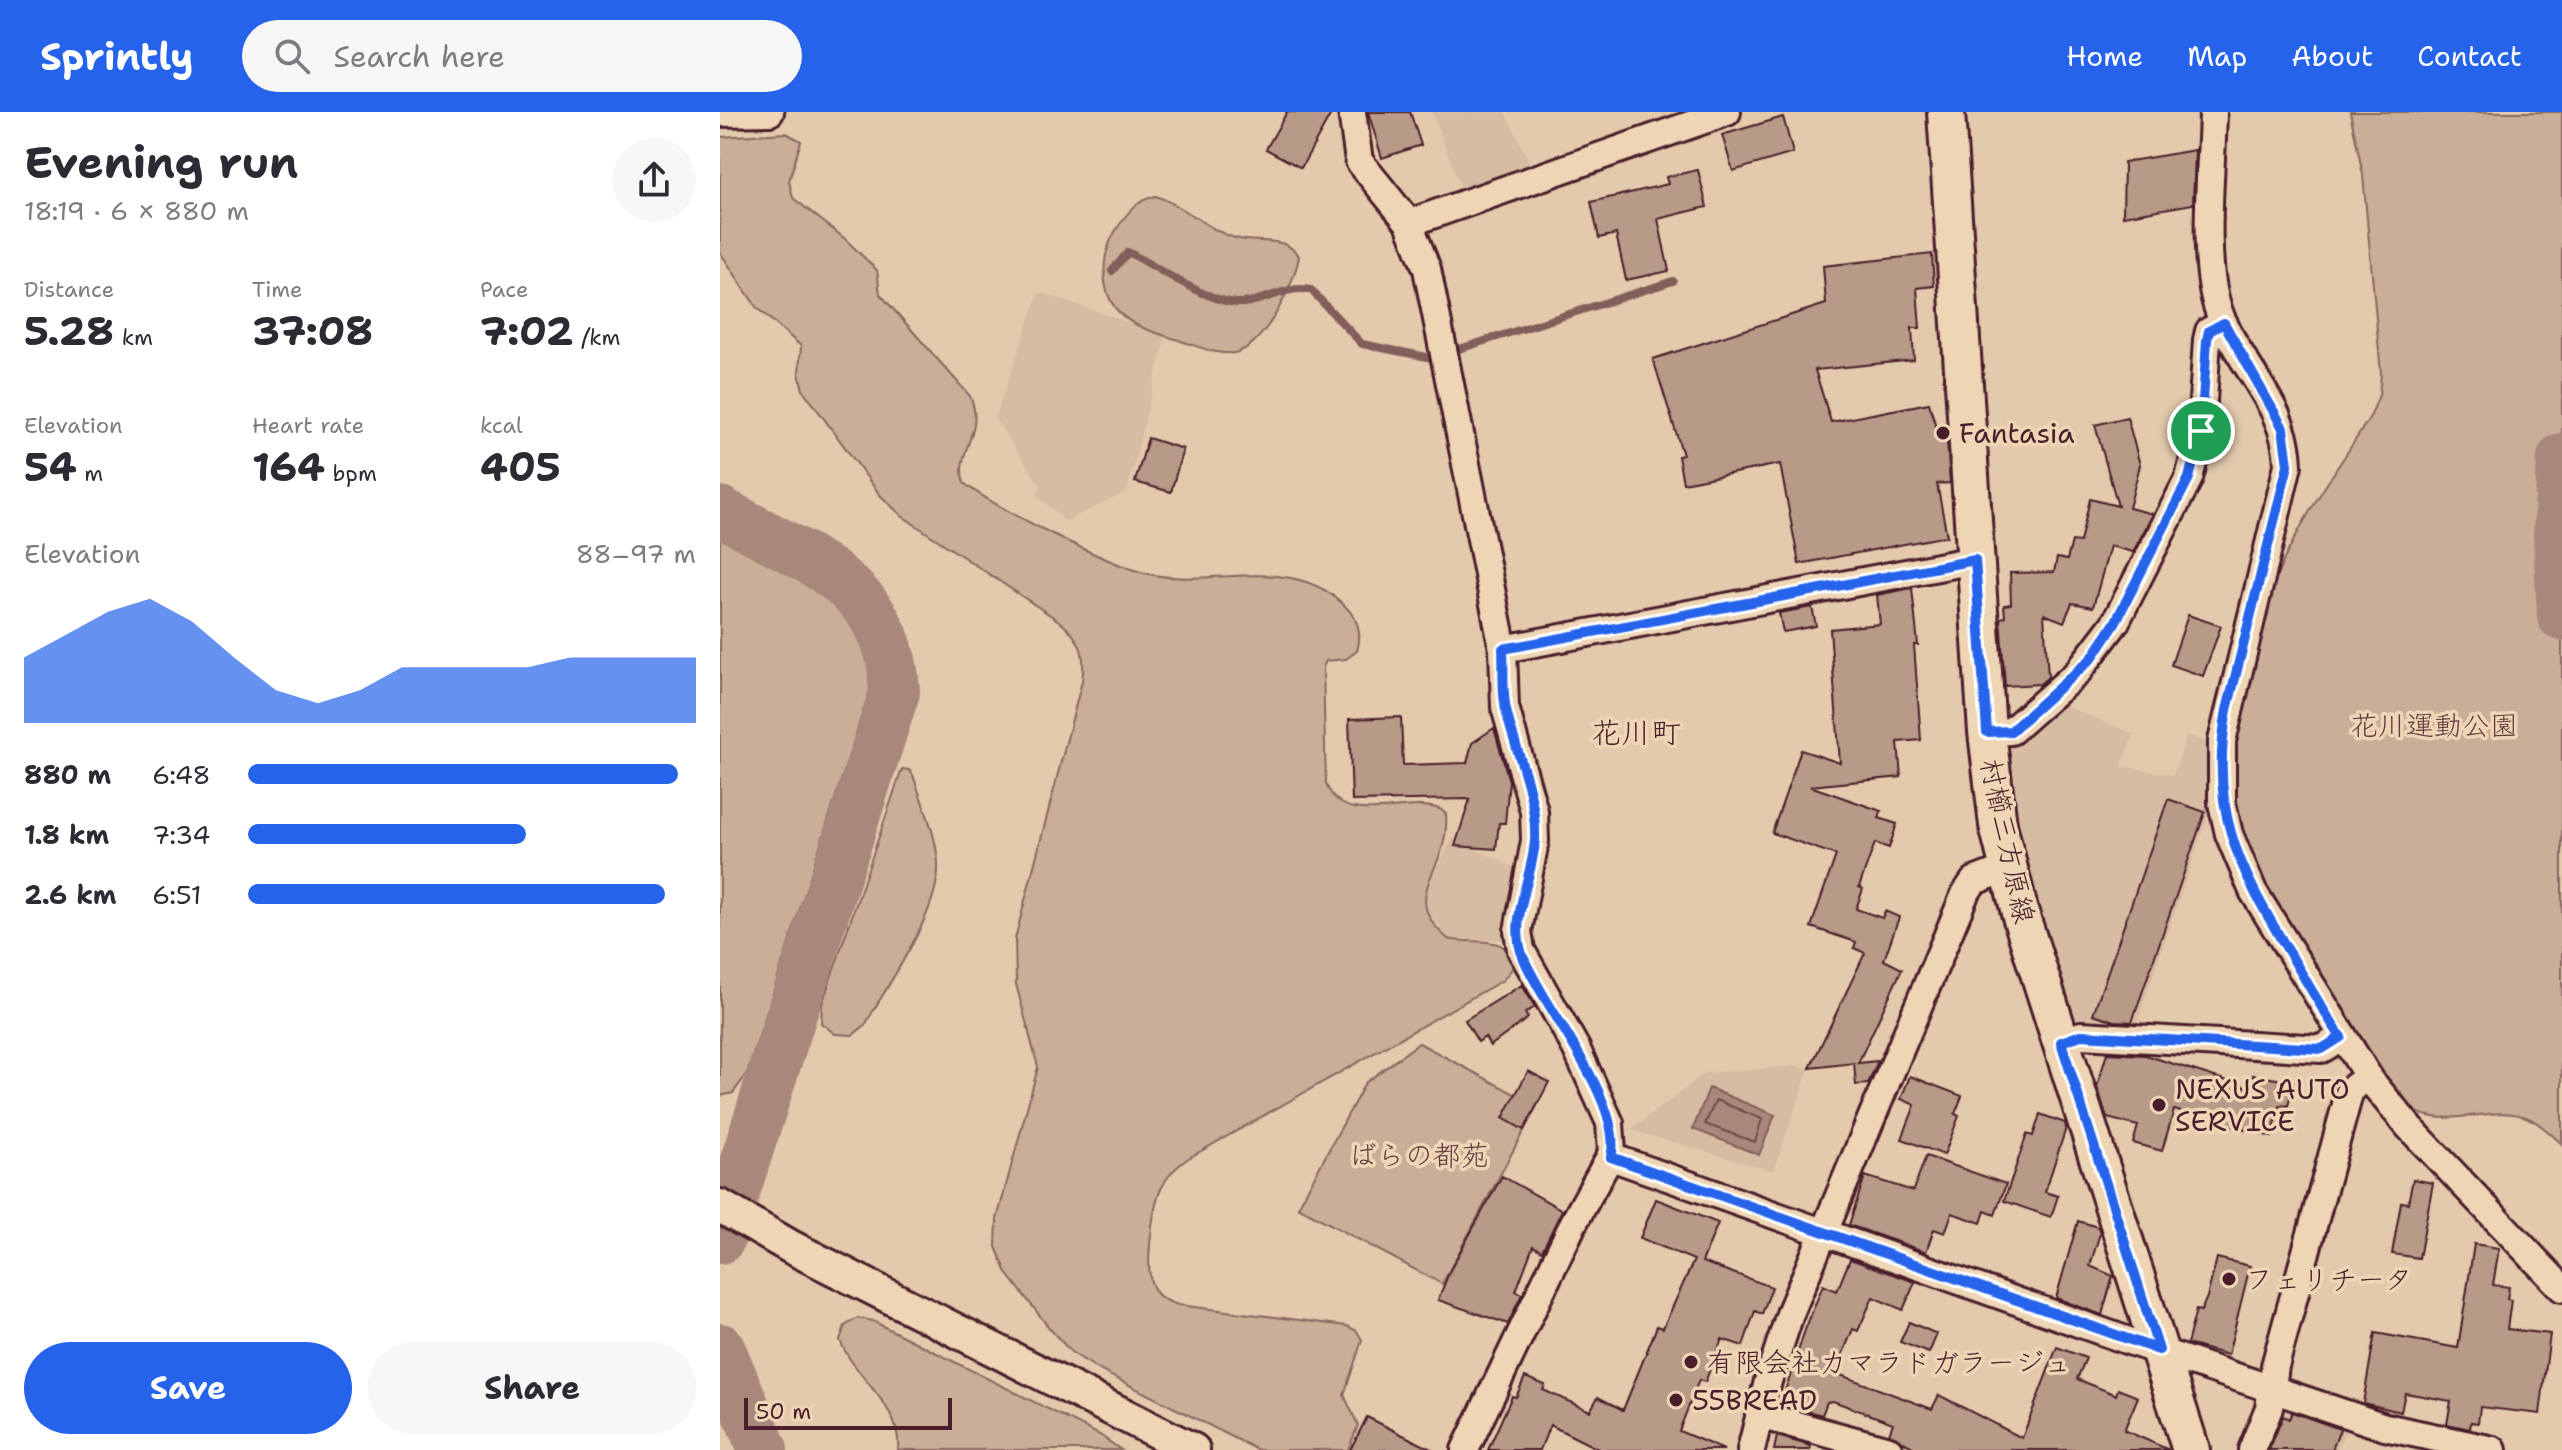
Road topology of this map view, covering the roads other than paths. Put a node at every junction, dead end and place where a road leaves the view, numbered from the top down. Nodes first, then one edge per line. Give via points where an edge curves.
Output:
1 (770, 112) edge
2 (1352, 112) edge
3 (1727, 112) edge
4 (1946, 112) edge
5 (2213, 112) edge
6 (720, 113) edge
7 (1409, 223) junction
8 (2224, 323) junction
9 (1975, 560) junction
10 (1503, 649) junction
11 (1987, 732) junction
12 (2008, 868) junction
13 (2341, 1037) junction
14 (2061, 1042) junction
15 (2368, 1077) junction
16 (1611, 1157) junction
17 (720, 1206) edge
18 (1824, 1232) junction
19 (2562, 1288) edge
20 (2159, 1350) junction
21 (2272, 1387) junction
22 (1759, 1415) junction
23 (1193, 1450) edge
24 (1465, 1450) edge
25 (1751, 1450) edge
26 (1889, 1450) edge
27 (2191, 1450) edge
28 (2252, 1450) edge
29 (2493, 1450) edge

1 - 6 street
2 - 7 street via 1359,161
3 - 7 street
4 - 9 main road, 村櫛三方原線
5 - 8 street via 2211,269
7 - 10 street via 1427,269
8 - 11 street via 2209,331 2201,431 2189,478 2115,623 2092,658 2011,731
8 - 13 street via 2283,428 2288,465 2227,710 2222,803 2253,891
9 - 10 street
9 - 11 main road, 村櫛三方原線
10 - 16 street via 1505,707 1534,811 1535,841 1518,931 1521,950 1576,1048 1610,1123
11 - 12 main road, 村櫛三方原線
12 - 14 main road, 村櫛三方原線
12 - 18 street via 1974,881 1965,894
13 - 14 street via 2322,1049 2081,1035
13 - 15 street
14 - 20 main road, 村櫛三方原線
15 - 19 street
15 - 21 street via 2350,1090
16 - 18 street
16 - 24 street via 1574,1222
17 - 23 street
18 - 20 street
18 - 22 street via 1791,1311
20 - 21 street
20 - 27 main road, 村櫛三方原線
21 - 28 street
21 - 29 street via 2410,1434
22 - 25 street
22 - 26 street

